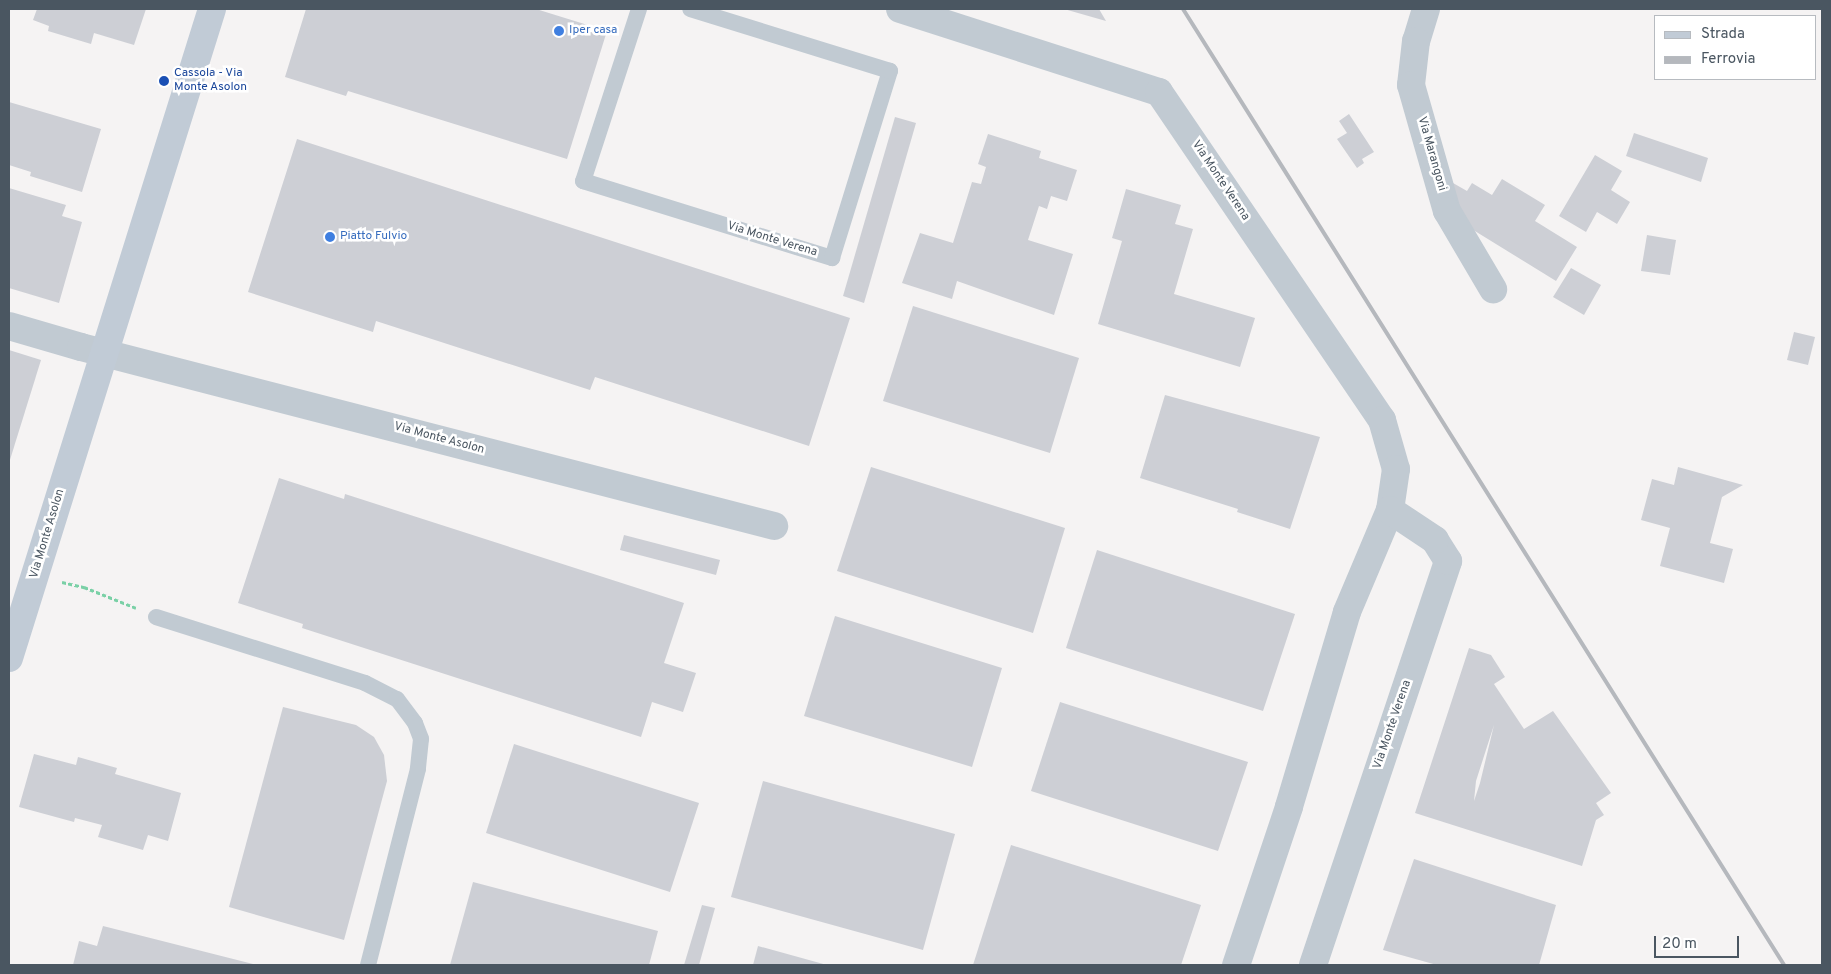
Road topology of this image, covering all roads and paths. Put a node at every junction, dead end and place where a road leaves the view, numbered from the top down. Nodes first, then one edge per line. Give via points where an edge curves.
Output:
1 (212, 9) edge
2 (639, 9) edge
3 (690, 9) edge
4 (900, 9) edge
5 (1426, 9) edge
6 (1493, 289) dead end
7 (9, 326) edge
8 (104, 353) junction
9 (1390, 510) junction
10 (774, 526) dead end
11 (34, 575) junction
12 (156, 617) joint
13 (9, 658) edge
14 (368, 965) edge
15 (1236, 965) edge
16 (1313, 965) edge

1 - 8 main road, Via Monte Asolon
2 - 3 lane, Via Monte Verena via 583,181 832,258 890,71
4 - 9 street, Via Monte Verena via 1159,92 1382,420 1396,469
5 - 6 street, Via Marangoni via 1416,41 1411,85 1447,210
7 - 8 street, Via Monte Asolon
8 - 10 street, Via Monte Asolon
8 - 11 main road, Via Monte Asolon
9 - 15 street, Via Monte Verena via 1347,612 1289,807
9 - 16 street, Via Monte Verena via 1435,540 1448,561
11 - 12 path via 84,587
11 - 13 main road, Via Monte Asolon
12 - 14 lane via 365,683 397,699 415,723 421,740 418,769

